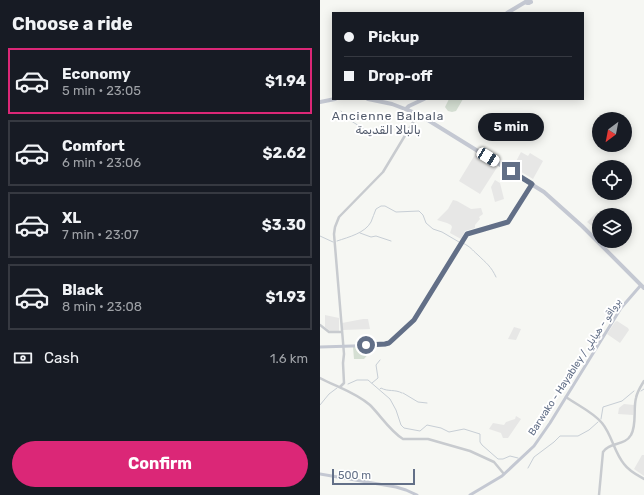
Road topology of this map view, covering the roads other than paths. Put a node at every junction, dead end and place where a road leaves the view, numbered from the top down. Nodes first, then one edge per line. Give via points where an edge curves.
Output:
1 (528, 1) edge
2 (509, 12) edge
3 (332, 100) edge
4 (373, 100) edge
5 (422, 100) edge
6 (320, 102) edge
7 (406, 109) junction
8 (418, 114) junction
9 (532, 184) junction
10 (643, 286) edge
11 (320, 325) edge
12 (342, 332) junction
13 (343, 346) junction
14 (320, 347) edge
15 (320, 378) edge
16 (644, 381) edge
17 (340, 386) junction
18 (566, 398) junction
19 (613, 444) junction
20 (320, 474) edge
21 (504, 474) junction
22 (644, 479) edge
23 (417, 495) edge
24 (470, 495) edge
25 (599, 495) edge

1 - 2 main road
3 - 6 main road
4 - 7 main road
5 - 7 main road
7 - 8 main road
8 - 9 main road
8 - 12 street via 383,172 337,220 334,234
9 - 10 main road via 559,204
9 - 13 main road via 508,222 467,234 414,320 391,342
10 - 18 main road, Barwako - Hayabley / برواقو - هيابلي via 621,308
11 - 12 street via 329,332
12 - 13 street
13 - 14 main road
13 - 17 street via 344,380
15 - 17 street
16 - 19 street via 636,399 631,435 624,441
17 - 21 street via 369,405 403,439 428,439 470,451 494,462
18 - 19 street via 600,421
18 - 21 main road, Barwako - Hayabley / برواقو - هيابلي via 534,446
19 - 22 street via 623,463
19 - 25 street via 603,452
20 - 23 main road via 396,487
21 - 24 main road, Barwako - Hayabley / برواقو - هيابلي

